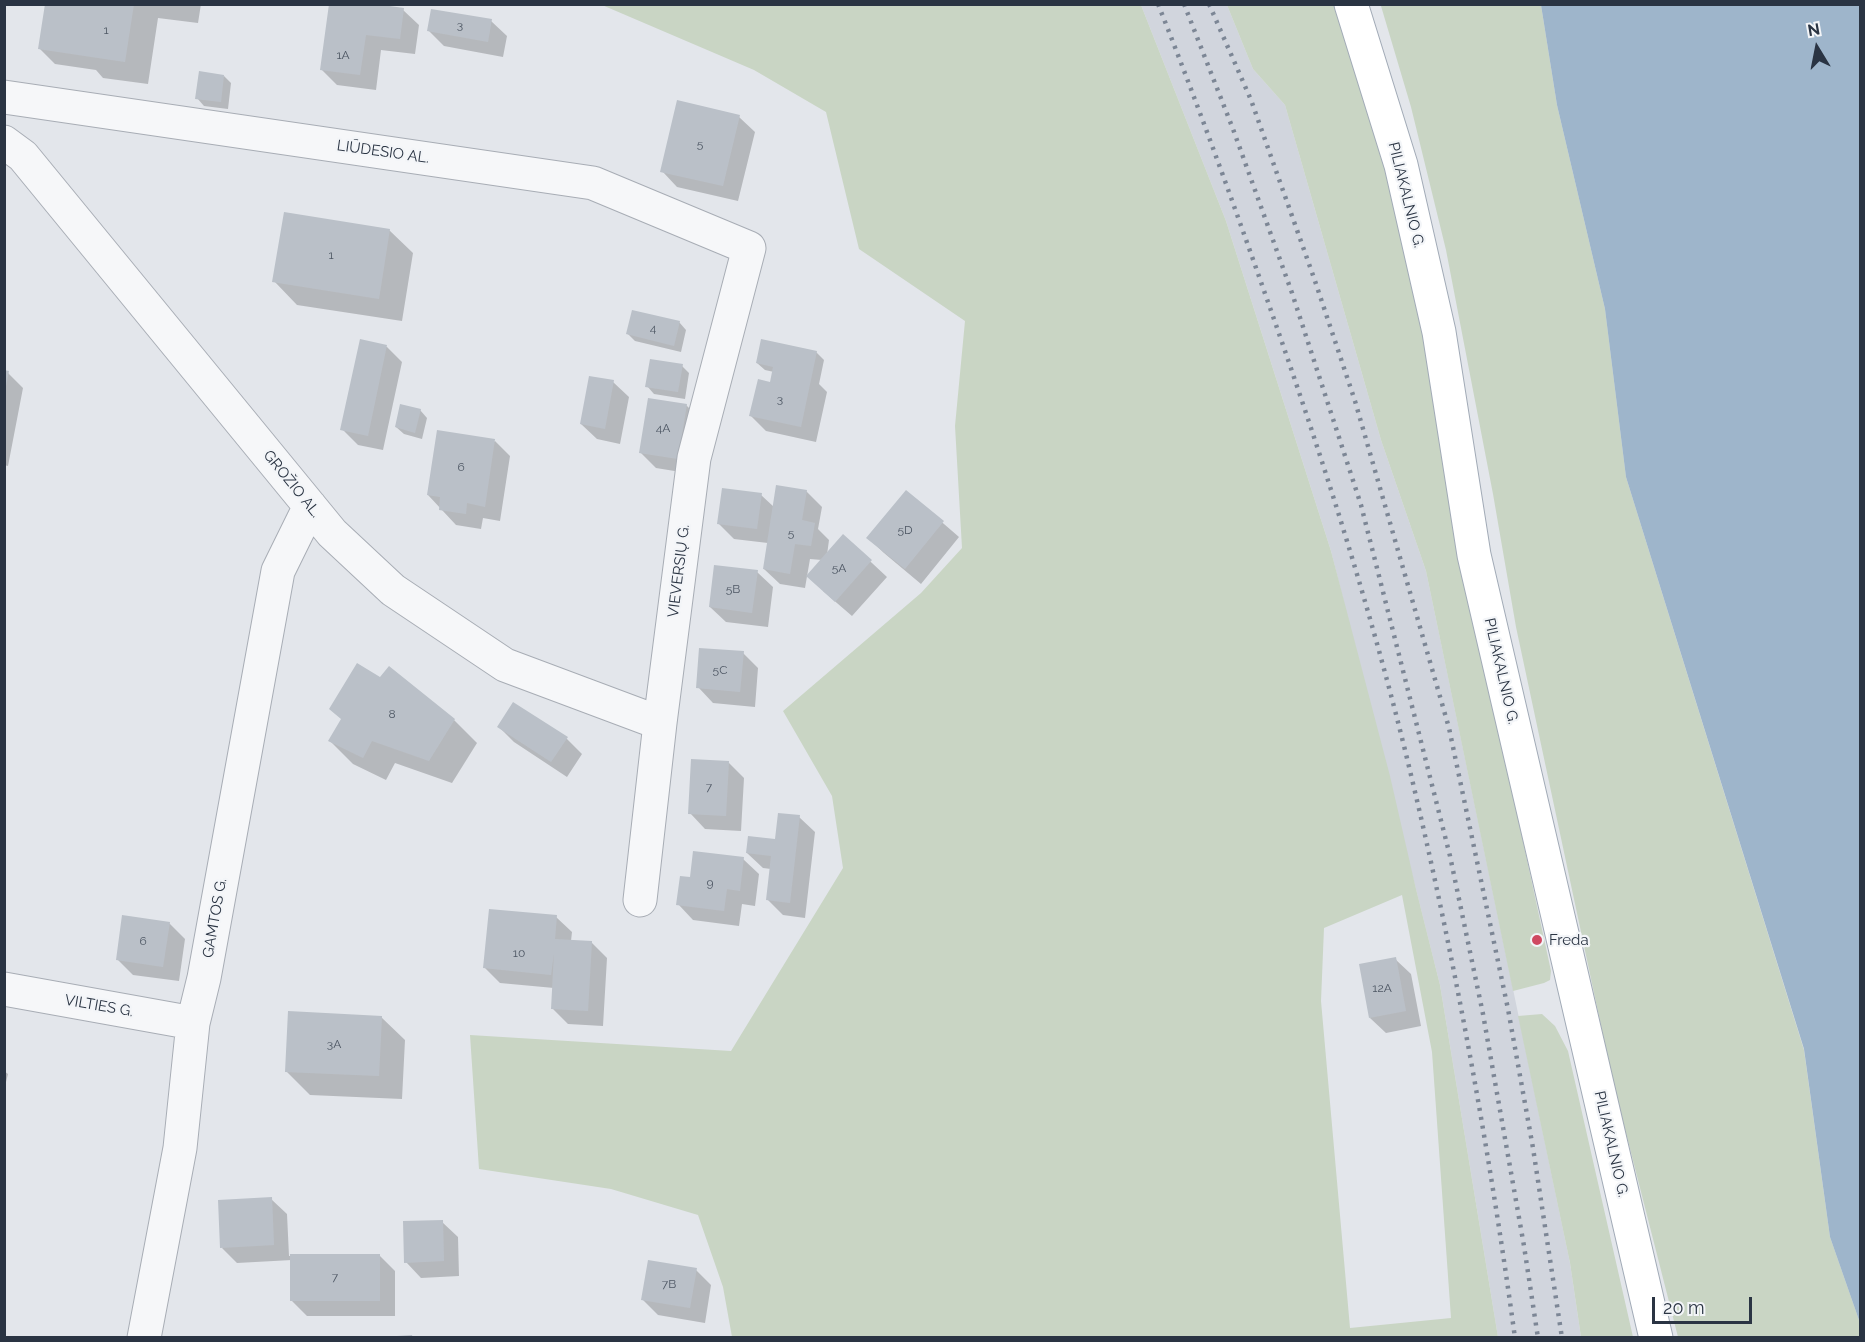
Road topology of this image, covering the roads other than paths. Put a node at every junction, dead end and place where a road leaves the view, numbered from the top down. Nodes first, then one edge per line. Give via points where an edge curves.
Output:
1 (1351, 4) edge
2 (4, 97) edge
3 (4, 142) edge
4 (749, 248) joint
5 (310, 506) junction
6 (660, 723) junction
7 (640, 900) dead end
8 (4, 989) edge
9 (193, 1023) junction
10 (144, 1338) edge
11 (1656, 1338) edge

1 - 11 main road, PILIAKALNIO G. via 1401,165 1439,332 1474,555
2 - 4 street, LIŪDESIO AL. via 593,183
3 - 5 street, GROŽIO AL. via 23,156
4 - 6 street, VIEVERSIŲ G. via 694,458
5 - 6 street, GROŽIO AL. via 332,533 393,590 505,665
5 - 9 street, GAMTOS G. via 278,571
6 - 7 street, VIEVERSIŲ G.
8 - 9 street, VILTIES G.
9 - 10 street, GAMTOS G. via 180,1148

